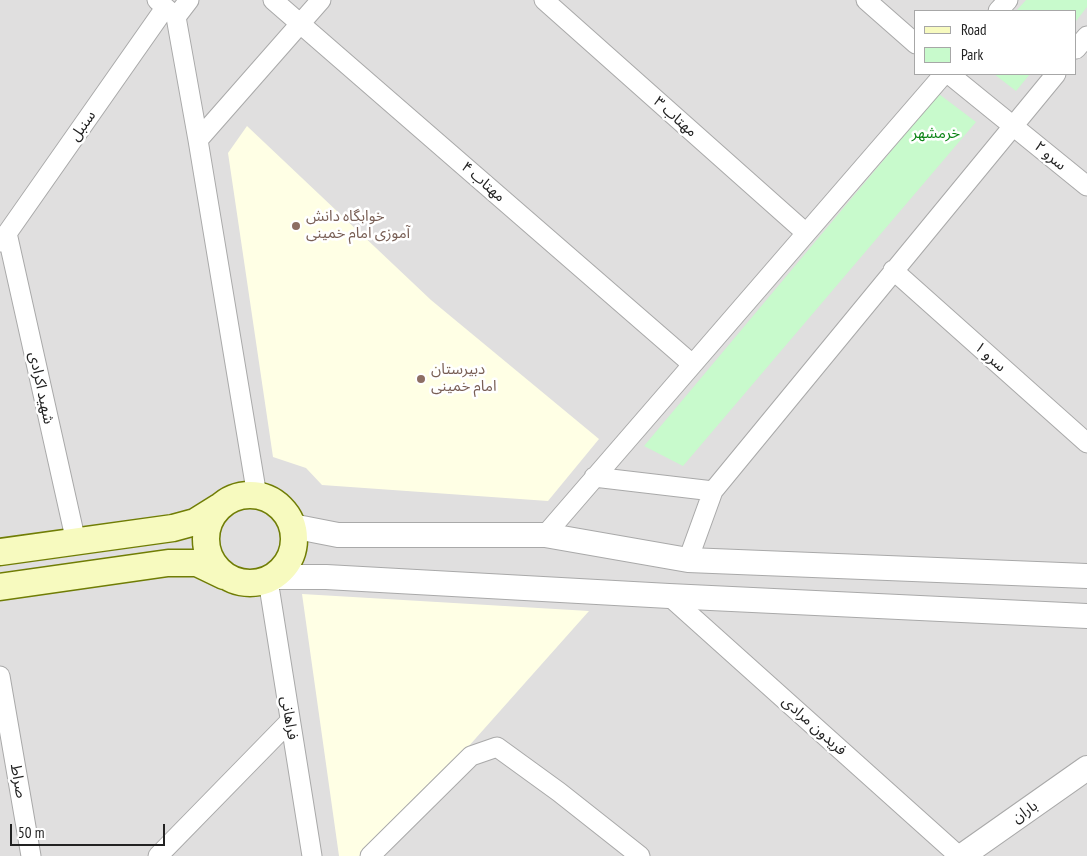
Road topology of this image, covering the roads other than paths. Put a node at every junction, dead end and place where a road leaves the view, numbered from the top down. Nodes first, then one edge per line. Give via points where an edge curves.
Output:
1 (190, 0) edge
2 (273, 0) edge
3 (321, 0) edge
4 (544, 0) edge
5 (866, 0) edge
6 (1008, 0) edge
7 (166, 8) edge
8 (999, 10) edge
9 (300, 24) junction
10 (1087, 36) edge
11 (914, 42) edge
12 (1077, 49) edge
13 (943, 75) edge
14 (950, 75) edge
15 (1055, 75) edge
16 (1014, 125) junction
17 (198, 140) junction
18 (1087, 186) edge
19 (806, 233) junction
20 (4, 238) edge
21 (893, 270) junction
22 (692, 364) junction
23 (1087, 443) edge
24 (594, 477) junction
25 (712, 491) junction
26 (257, 496) junction
27 (219, 508) junction
28 (292, 526) junction
29 (173, 528) junction
30 (545, 535) junction
31 (76, 542) junction
32 (0, 552) edge
33 (688, 560) junction
34 (168, 563) junction
35 (1087, 576) edge
36 (227, 577) junction
37 (270, 578) junction
38 (0, 587) edge
39 (669, 596) junction
40 (1087, 616) edge
41 (0, 676) edge
42 (289, 722) junction
43 (1087, 768) edge
44 (31, 856) edge
45 (158, 856) edge
46 (312, 856) edge
47 (370, 856) edge
48 (640, 856) edge
49 (960, 856) edge

1 - 7 street, سنبل
2 - 9 street, مهتاب ۴
3 - 9 street
4 - 19 street, مهتاب ۳
5 - 11 street
6 - 8 street
7 - 17 street
7 - 20 street, سنبل
9 - 17 street
9 - 22 street, مهتاب ۴
10 - 12 street
13 - 19 street
14 - 16 street, سرو ۲
15 - 16 street
16 - 18 street, سرو ۲
16 - 21 street
17 - 26 street
19 - 22 street
20 - 31 street, شهید اکرادی
21 - 23 street, سرو ۱
21 - 25 street
22 - 24 street
24 - 25 street
24 - 30 street
25 - 33 street
26 - 27 main road via 230,500
26 - 28 main road via 278,506
27 - 29 main road via 195,522
27 - 36 main road via 206,531 206,544 209,557
28 - 30 street via 338,535
28 - 37 main road via 294,538 287,563
29 - 31 main road
29 - 34 main road via 181,540 178,554
30 - 33 street
31 - 32 main road
33 - 35 street
34 - 36 main road via 197,563
34 - 38 main road
36 - 37 main road via 240,583 254,584
37 - 39 street via 326,577
37 - 42 street, فراهانی
39 - 40 street
39 - 49 street, فریدون مرادی
41 - 44 street, صراط
42 - 45 street
42 - 46 street, فراهانی
43 - 49 street, باران
47 - 48 street via 471,756 497,747

